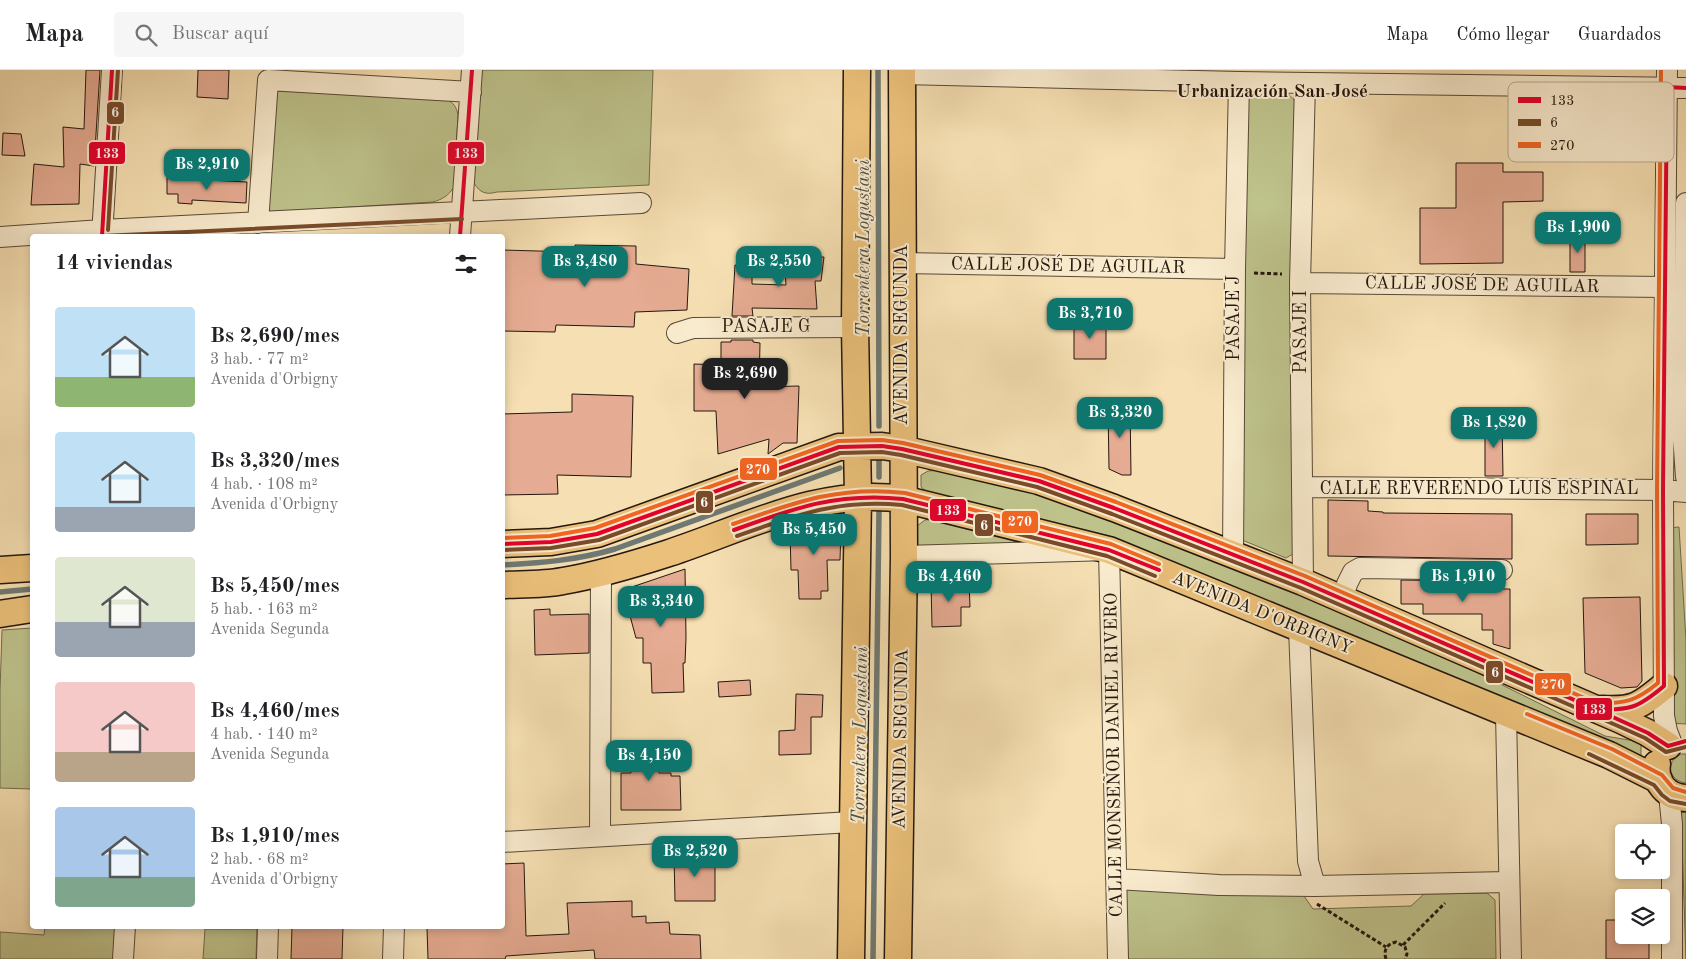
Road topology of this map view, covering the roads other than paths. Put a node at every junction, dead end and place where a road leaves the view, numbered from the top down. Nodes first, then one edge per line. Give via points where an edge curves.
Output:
1 (112, 70) edge
2 (472, 70) edge
3 (857, 70) edge
4 (902, 72) edge
5 (1272, 76) edge
6 (1239, 82) junction
7 (1305, 82) junction
8 (1674, 82) edge
9 (470, 92) junction
10 (1670, 162) edge
11 (641, 203) dead end
12 (1686, 203) edge
13 (462, 213) junction
14 (258, 223) junction
15 (102, 233) edge
16 (76, 234) edge
17 (460, 234) edge
18 (30, 236) edge
19 (0, 237) edge
20 (902, 263) junction
21 (1235, 271) junction
22 (1300, 278) junction
23 (1664, 287) junction
24 (855, 327) junction
25 (677, 333) dead end
26 (856, 446) junction
27 (902, 449) junction
28 (1686, 477) edge
29 (1302, 487) junction
30 (1663, 490) junction
31 (1686, 492) edge
32 (858, 497) junction
33 (903, 499) junction
34 (505, 544) edge
35 (1109, 550) junction
36 (1233, 554) junction
37 (904, 556) junction
38 (30, 568) edge
39 (0, 570) edge
40 (1502, 570) dead end
41 (601, 574) junction
42 (1303, 582) junction
43 (505, 585) edge
44 (1343, 600) junction
45 (30, 609) edge
46 (0, 614) edge
47 (1299, 628) junction
48 (1664, 686) junction
49 (1595, 709) junction
50 (1506, 712) junction
51 (1676, 744) edge
52 (1671, 790) edge
53 (852, 822) junction
54 (600, 836) junction
55 (505, 842) edge
56 (1116, 879) junction
57 (1508, 882) junction
58 (1315, 886) junction
59 (125, 929) edge
60 (268, 929) edge
61 (394, 929) edge
62 (123, 959) edge
63 (267, 959) edge
64 (393, 959) edge
65 (850, 959) edge
66 (898, 959) edge
67 (1118, 959) edge
68 (1511, 959) edge
69 (1672, 959) edge

1 - 15 street
2 - 9 street
3 - 24 main road
4 - 6 street
4 - 20 main road, AVENIDA SEGUNDA
5 - 6 street
5 - 7 street
6 - 21 street, PASAJE J
7 - 8 street
7 - 22 street, PASAJE I
9 - 13 street
9 - 14 street via 268,80
10 - 23 street
11 - 13 street
12 - 28 street via 1682,434
13 - 14 street
13 - 17 street
14 - 15 street
15 - 16 street
18 - 19 street
20 - 21 street, CALLE JOSÉ DE AGUILAR
20 - 27 main road, AVENIDA SEGUNDA
21 - 36 street, PASAJE J
22 - 23 street, CALLE JOSÉ DE AGUILAR
22 - 29 street, PASAJE I
23 - 30 street
24 - 25 street, PASAJE G via 693,328
24 - 26 main road
26 - 27 main road
26 - 32 main road
26 - 34 main road via 813,456 598,534 551,542
27 - 33 main road, AVENIDA SEGUNDA
27 - 36 main road via 1039,480
29 - 30 street, CALLE REVERENDO LUIS ESPINAL
29 - 42 street, PASAJE I
30 - 31 street, CALLE REVERENDO LUIS ESPINAL
30 - 48 street
32 - 33 main road, AVENIDA D'ORBIGNY
32 - 41 main road, AVENIDA D'ORBIGNY via 810,504
32 - 53 main road
33 - 35 main road, AVENIDA D'ORBIGNY
33 - 37 main road, AVENIDA SEGUNDA
35 - 37 street
35 - 47 main road, AVENIDA D'ORBIGNY
35 - 56 street, CALLE MONSEÑOR DANIEL RIVERO
36 - 42 main road
37 - 66 main road, AVENIDA SEGUNDA
38 - 39 main road
40 - 44 street via 1360,568 1353,572
41 - 43 main road, AVENIDA D'ORBIGNY via 561,582
41 - 54 street
42 - 44 main road
44 - 49 main road
45 - 46 main road
47 - 50 main road, AVENIDA D'ORBIGNY
47 - 58 street via 1308,861
48 - 49 main road via 1638,706
48 - 51 street via 1667,731
49 - 51 main road
50 - 52 main road, AVENIDA D'ORBIGNY via 1609,755
50 - 57 street
51 - 52 main road via 1657,761 1657,774
52 - 69 street
53 - 54 street
53 - 65 main road
54 - 55 street
56 - 58 street via 1219,886
56 - 67 street, CALLE MONSEÑOR DANIEL RIVERO
57 - 58 street
57 - 68 street
59 - 62 street
60 - 63 street
61 - 64 street

